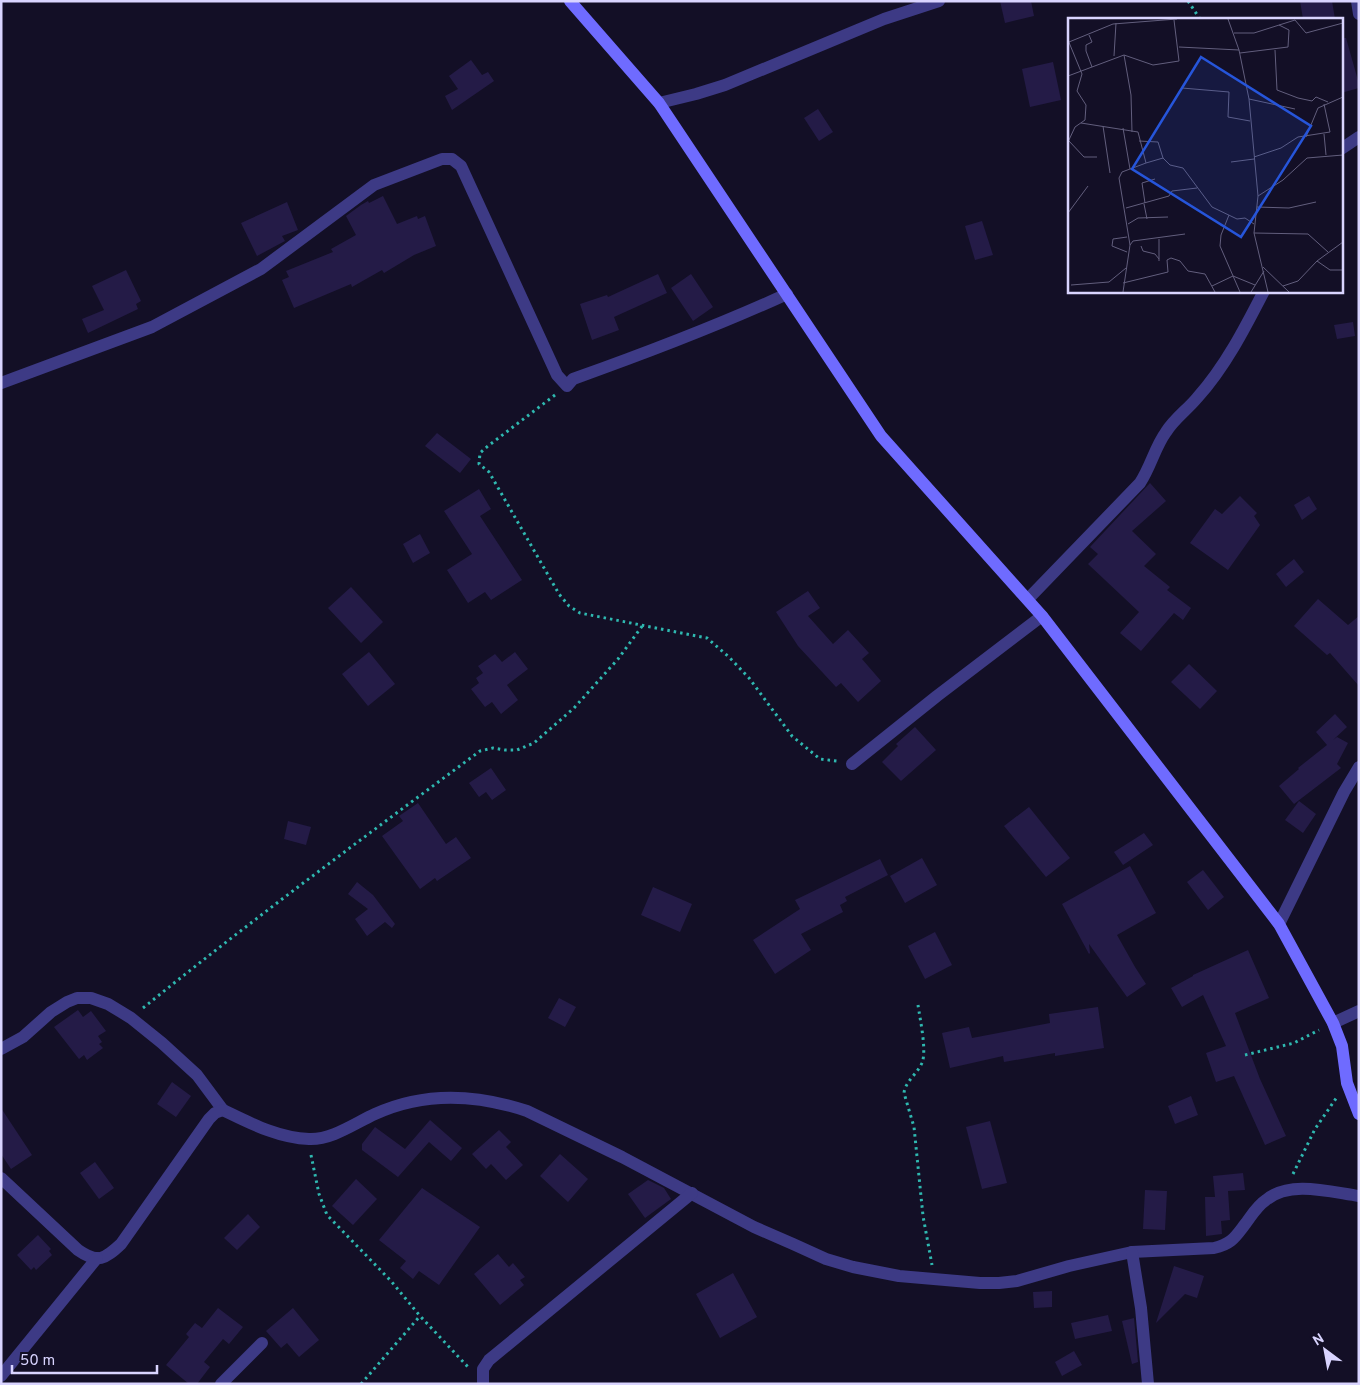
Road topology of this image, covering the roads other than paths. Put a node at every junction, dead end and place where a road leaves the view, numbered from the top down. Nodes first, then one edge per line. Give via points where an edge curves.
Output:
1 (570, 1) edge
2 (939, 1) edge
3 (1357, 1) edge
4 (1359, 14) edge
5 (659, 103) junction
6 (1359, 137) edge
7 (1342, 149) edge
8 (1263, 292) edge
9 (787, 294) junction
10 (1, 383) edge
11 (1028, 599) junction
12 (1042, 616) junction
13 (852, 764) road end
14 (1359, 767) edge
15 (1279, 924) junction
16 (1359, 1011) edge
17 (1333, 1023) junction
18 (1, 1049) edge
19 (223, 1110) junction
20 (1359, 1114) edge
21 (1, 1178) edge
22 (692, 1193) junction
23 (1359, 1196) edge
24 (1132, 1252) junction
25 (97, 1258) junction
26 (262, 1343) dead end
27 (1, 1376) edge
28 (483, 1383) edge
29 (221, 1384) edge
30 (1148, 1384) edge

1 - 5 street
2 - 5 street via 884,19 725,85
3 - 4 street
5 - 9 street
6 - 7 street
8 - 11 street via 1223,365 1164,434 1140,483
9 - 10 street via 637,357 573,379 567,386 557,375 461,166 452,159 442,159 374,185 261,269 152,327
9 - 11 street via 881,436
11 - 12 street
12 - 13 street
12 - 15 street
14 - 15 street
15 - 17 street
16 - 17 street
17 - 20 street via 1342,1046 1347,1083
18 - 19 street via 23,1037 67,1002 91,998 131,1018 162,1043 197,1075
19 - 22 street via 283,1135 308,1139 328,1136 405,1102 454,1097 486,1101 527,1111
19 - 25 street via 209,1119 121,1244 109,1256
21 - 25 street via 78,1250
22 - 24 street via 754,1227 826,1259 899,1276 980,1283 1017,1281
22 - 28 street via 489,1360 483,1369
23 - 24 street via 1319,1190 1289,1190 1274,1194 1259,1205 1225,1246
24 - 30 street
25 - 27 street
26 - 29 street

